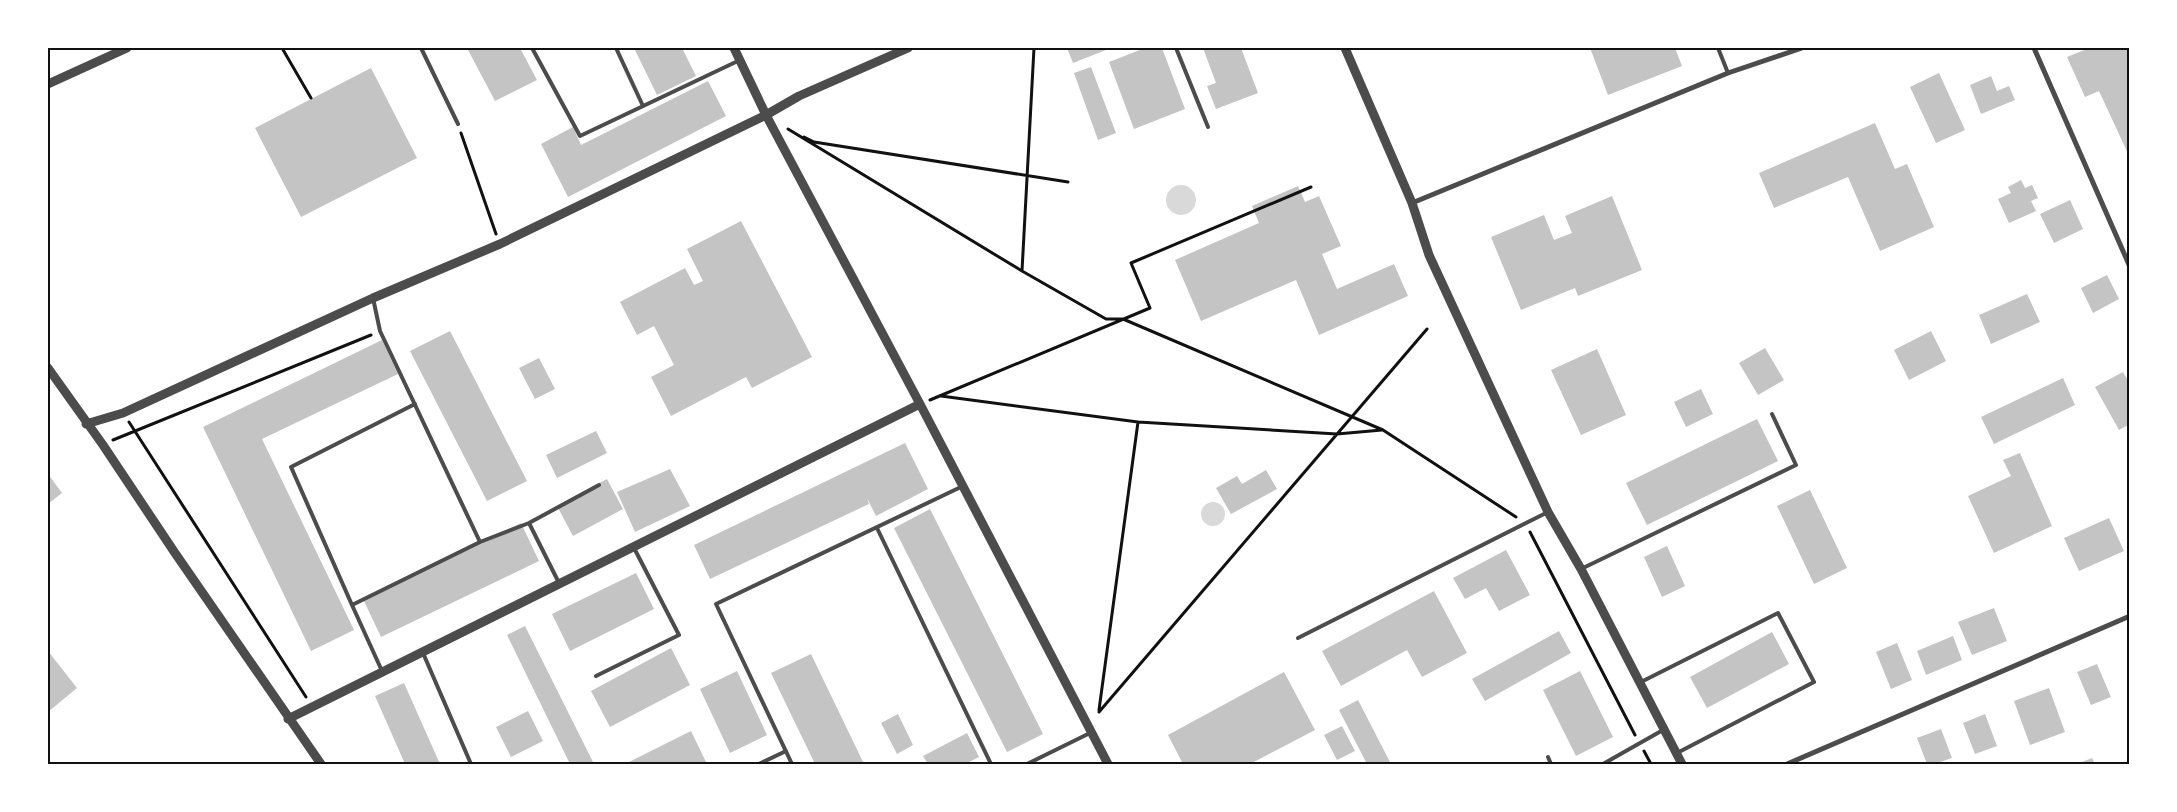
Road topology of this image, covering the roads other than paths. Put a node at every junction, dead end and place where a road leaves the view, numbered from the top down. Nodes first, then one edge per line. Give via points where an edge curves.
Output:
1 (127, 48) edge
2 (421, 48) edge
3 (532, 48) edge
4 (616, 48) edge
5 (734, 48) edge
6 (908, 48) edge
7 (1176, 48) edge
8 (1345, 48) edge
9 (1718, 48) edge
10 (1802, 48) edge
11 (2034, 48) edge
12 (740, 60) junction
13 (1728, 74) junction
14 (48, 84) edge
15 (643, 106) junction
16 (766, 115) junction
17 (458, 124) road end
18 (1208, 127) dead end
19 (1412, 203) junction
20 (2130, 267) edge
21 (373, 298) junction
22 (48, 368) edge
23 (415, 404) junction
24 (920, 404) junction
25 (1772, 414) dead end
26 (86, 424) junction
27 (598, 485) dead end
28 (963, 486) junction
29 (1548, 512) junction
30 (529, 523) junction
31 (877, 528) junction
32 (480, 542) junction
33 (633, 546) junction
34 (1581, 569) junction
35 (558, 584) junction
36 (352, 605) junction
37 (2130, 616) edge
38 (1298, 638) dead end
39 (422, 653) junction
40 (382, 671) junction
41 (596, 676) dead end
42 (1640, 683) junction
43 (288, 718) junction
44 (1664, 730) junction
45 (1091, 733) junction
46 (786, 751) junction
47 (1676, 754) junction
48 (1548, 757) dead end
49 (321, 764) edge
50 (470, 764) edge
51 (759, 764) edge
52 (792, 764) edge
53 (991, 764) edge
54 (1027, 764) edge
55 (1108, 764) edge
56 (1551, 764) edge
57 (1603, 764) edge
58 (1682, 764) edge
59 (1787, 764) edge

1 - 14 street
2 - 17 lane
3 - 15 lane via 580,136
4 - 15 lane
5 - 12 street
6 - 16 street via 800,96
7 - 18 lane
8 - 19 street
9 - 13 lane
10 - 13 street
11 - 20 street
12 - 15 lane
12 - 16 street
13 - 19 street
16 - 21 street via 500,244
16 - 24 street
19 - 29 street via 1430,255
21 - 23 lane via 380,331
21 - 26 street via 123,413
22 - 26 street
23 - 32 lane
23 - 36 lane via 291,467
24 - 28 street
24 - 33 street
25 - 34 lane via 1796,465
26 - 43 street
27 - 30 lane
28 - 31 lane
28 - 45 street
29 - 34 street
29 - 38 lane
30 - 32 lane
30 - 35 lane
31 - 46 lane via 716,604
31 - 53 lane
32 - 36 lane
33 - 35 street
33 - 41 lane via 679,635
34 - 42 street
35 - 39 street
36 - 40 lane
37 - 59 street
39 - 40 street
39 - 50 lane
40 - 43 street
42 - 44 street
42 - 47 lane via 1778,613 1814,682
43 - 49 street
44 - 47 street
44 - 57 lane
45 - 54 lane
45 - 55 street
46 - 51 lane
46 - 52 lane
47 - 58 street
48 - 56 lane

